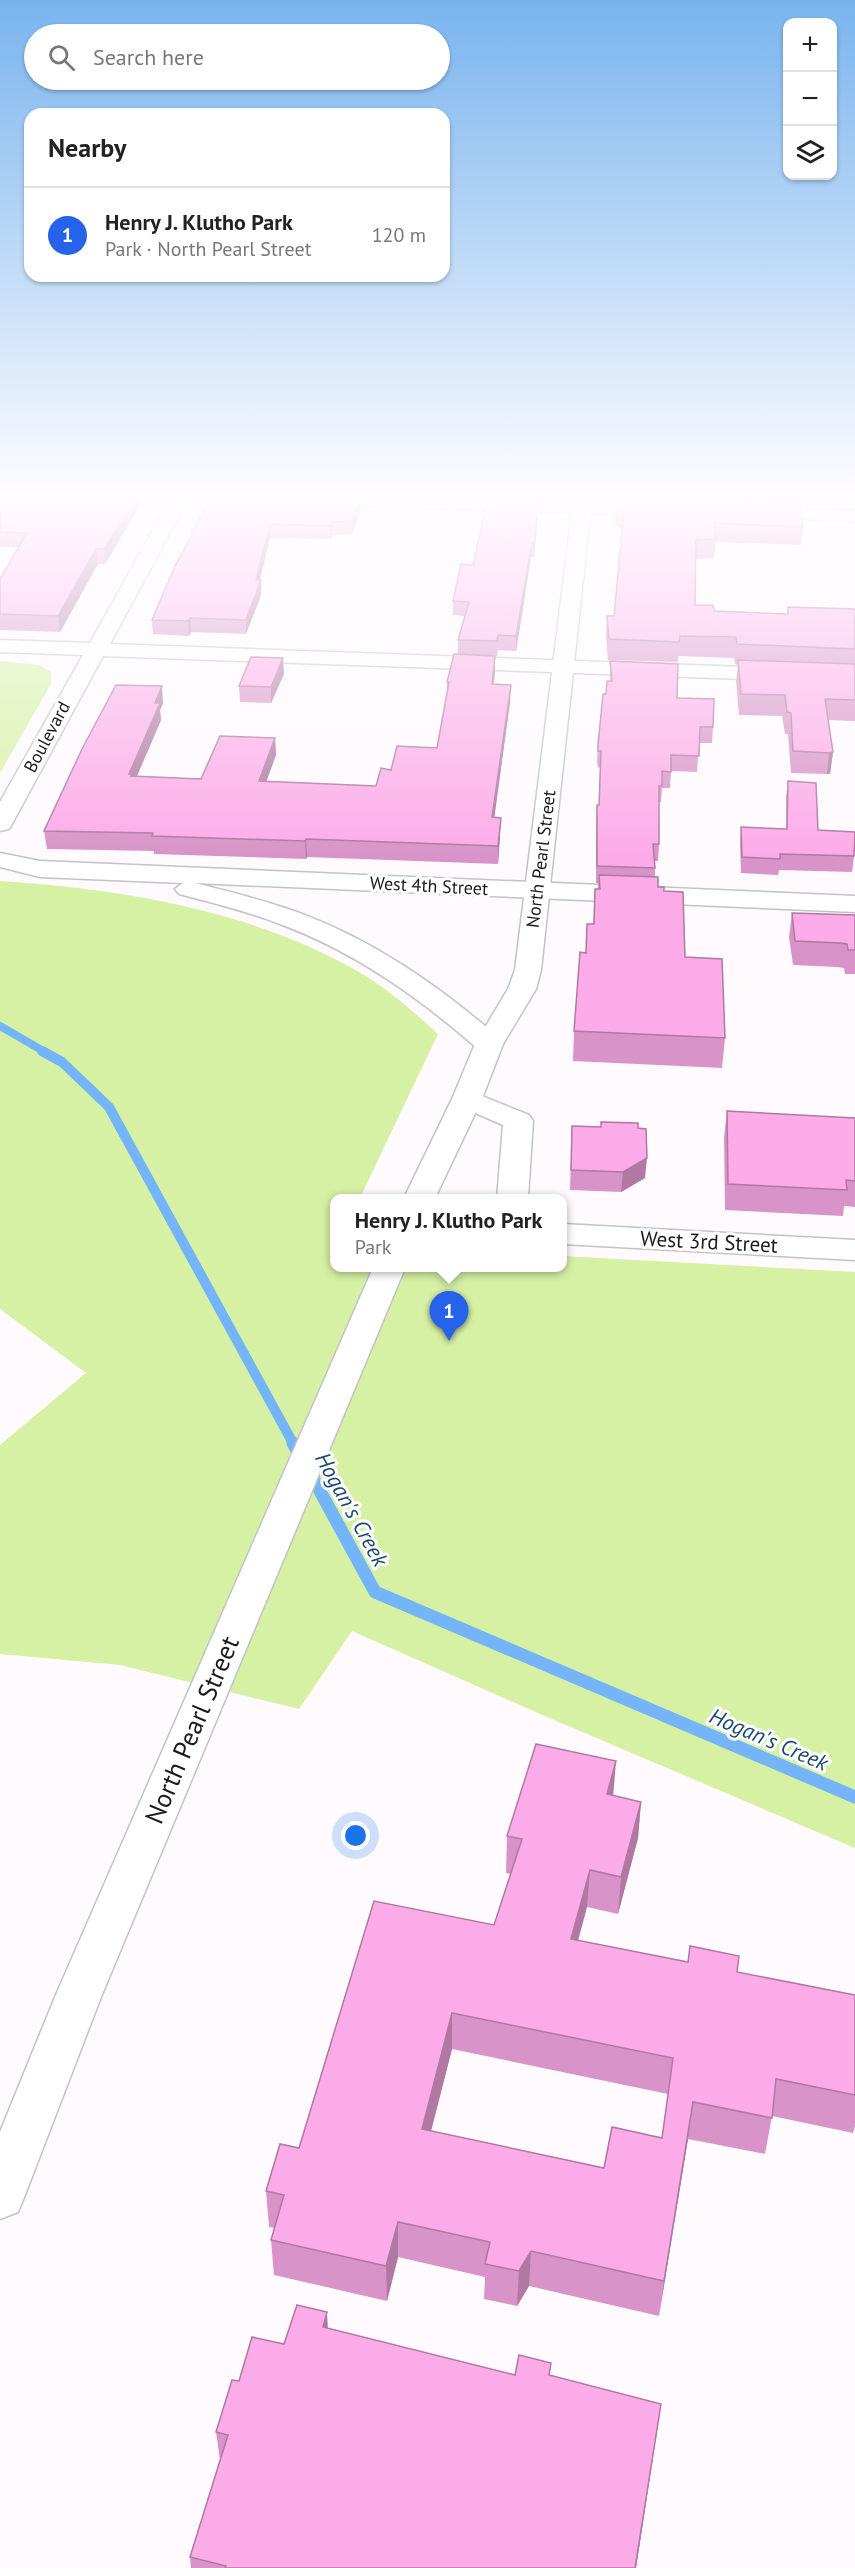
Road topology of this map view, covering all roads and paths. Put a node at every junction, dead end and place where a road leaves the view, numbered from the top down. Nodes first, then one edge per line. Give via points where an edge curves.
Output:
1 (113, 616) edge
2 (570, 616) edge
3 (0, 646) edge
4 (94, 650) junction
5 (564, 667) junction
6 (855, 677) edge
7 (0, 824) edge
8 (2, 861) edge
9 (130, 873) junction
10 (538, 891) junction
11 (855, 904) edge
12 (489, 1044) junction
13 (467, 1099) junction
14 (421, 1194) edge
15 (513, 1194) edge
16 (567, 1234) edge
17 (855, 1250) edge
18 (387, 1272) edge
19 (0, 2195) edge

1 - 4 street, Boulevard
2 - 5 street, North Pearl Street
3 - 4 street
4 - 5 street
4 - 7 street, Boulevard
5 - 6 street
5 - 10 street, North Pearl Street
8 - 9 street, West 4th Street via 40,869
9 - 10 street, West 4th Street
9 - 12 street via 289,918 350,944 413,982
10 - 11 street, West 4th Street
10 - 12 street, North Pearl Street via 522,989
12 - 13 street, North Pearl Street
13 - 14 street, North Pearl Street
13 - 15 street via 518,1121
16 - 17 street, West 3rd Street
18 - 19 street, North Pearl Street via 78,1997

